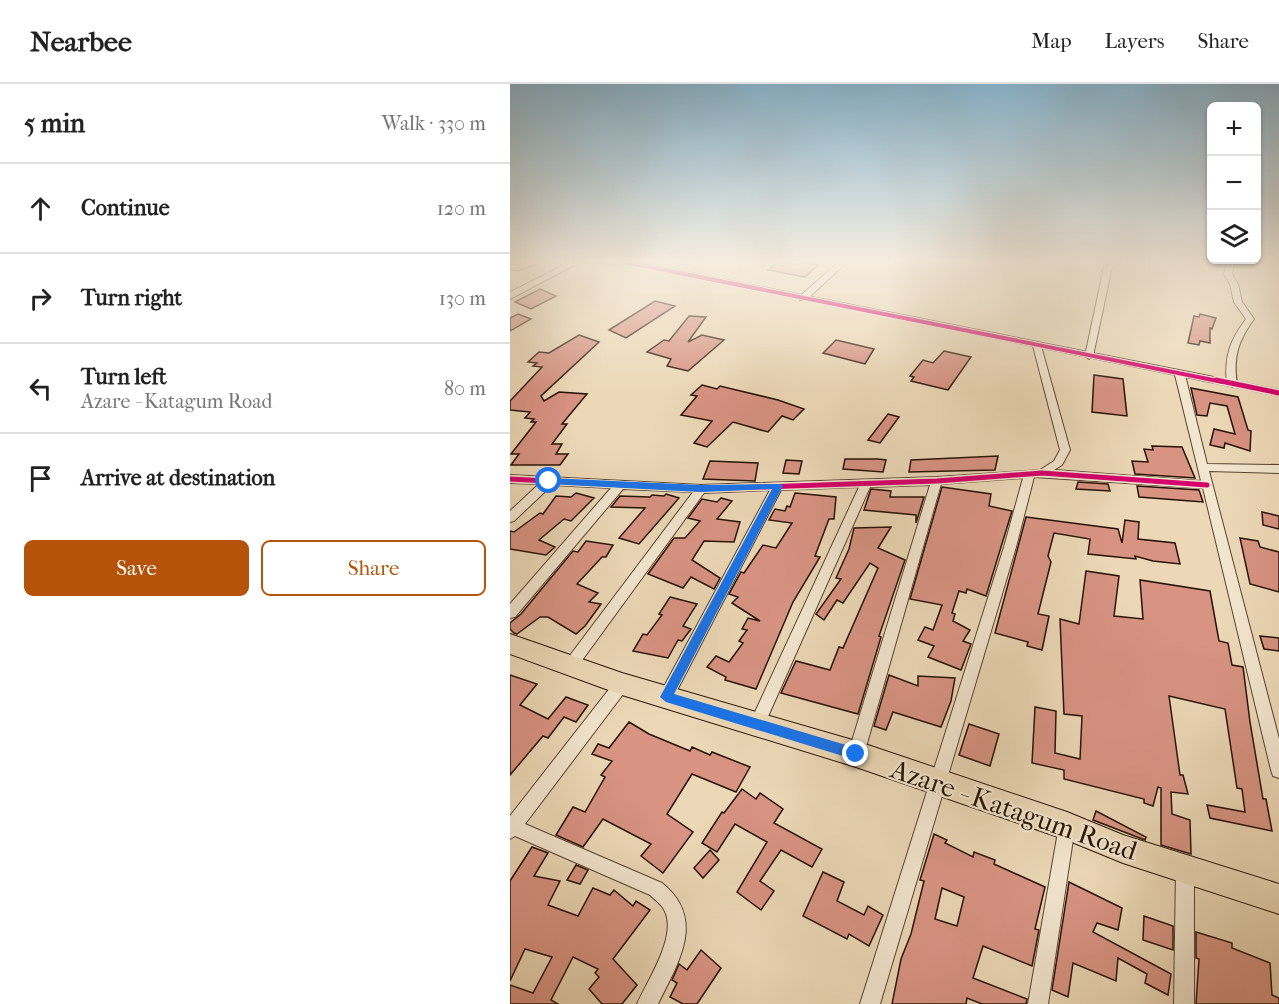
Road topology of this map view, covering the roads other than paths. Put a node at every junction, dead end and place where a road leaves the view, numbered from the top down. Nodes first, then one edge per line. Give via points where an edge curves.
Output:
1 (837, 305) edge
2 (1100, 305) edge
3 (1240, 305) edge
4 (1037, 346) junction
5 (1089, 357) junction
6 (1180, 375) junction
7 (1232, 384) junction
8 (1279, 393) edge
9 (1203, 467) junction
10 (1059, 469) junction
11 (1279, 470) edge
12 (1036, 474) junction
13 (510, 479) edge
14 (549, 481) junction
15 (937, 481) junction
16 (867, 482) junction
17 (620, 484) junction
18 (1207, 485) junction
19 (778, 486) junction
20 (701, 489) junction
21 (510, 518) edge
22 (510, 613) edge
23 (510, 644) edge
24 (570, 666) junction
25 (622, 684) junction
26 (666, 697) junction
27 (757, 724) junction
28 (856, 754) junction
29 (1279, 770) edge
30 (938, 782) junction
31 (1067, 826) junction
32 (512, 829) edge
33 (1185, 869) junction
34 (1279, 899) edge
35 (647, 1004) edge
36 (870, 1004) edge
37 (1038, 1004) edge
38 (1184, 1004) edge

1 - 4 street
2 - 5 street
3 - 7 street via 1250,319 1230,351
4 - 5 street
4 - 10 street via 1065,450
5 - 6 street
6 - 7 street
6 - 9 street
7 - 8 street
9 - 11 street
9 - 18 street
10 - 12 street
10 - 18 street
12 - 15 street
12 - 30 street
13 - 14 street
14 - 17 street
14 - 21 street
15 - 16 street
15 - 28 street
16 - 19 street
16 - 27 street
17 - 20 street
17 - 22 street
18 - 29 street
19 - 20 street
19 - 26 street
20 - 24 street
23 - 24 main road, Azare - Katagum Road
24 - 25 main road, Azare - Katagum Road
25 - 26 main road, Azare - Katagum Road
25 - 32 street
26 - 27 main road, Azare - Katagum Road
27 - 28 main road, Azare - Katagum Road
28 - 30 main road, Azare - Katagum Road
30 - 31 main road, Azare - Katagum Road
30 - 36 street
31 - 33 main road, Azare - Katagum Road
31 - 37 street
32 - 35 street via 656,889 672,904 678,929 672,952
33 - 34 main road, Azare - Katagum Road
33 - 38 street

